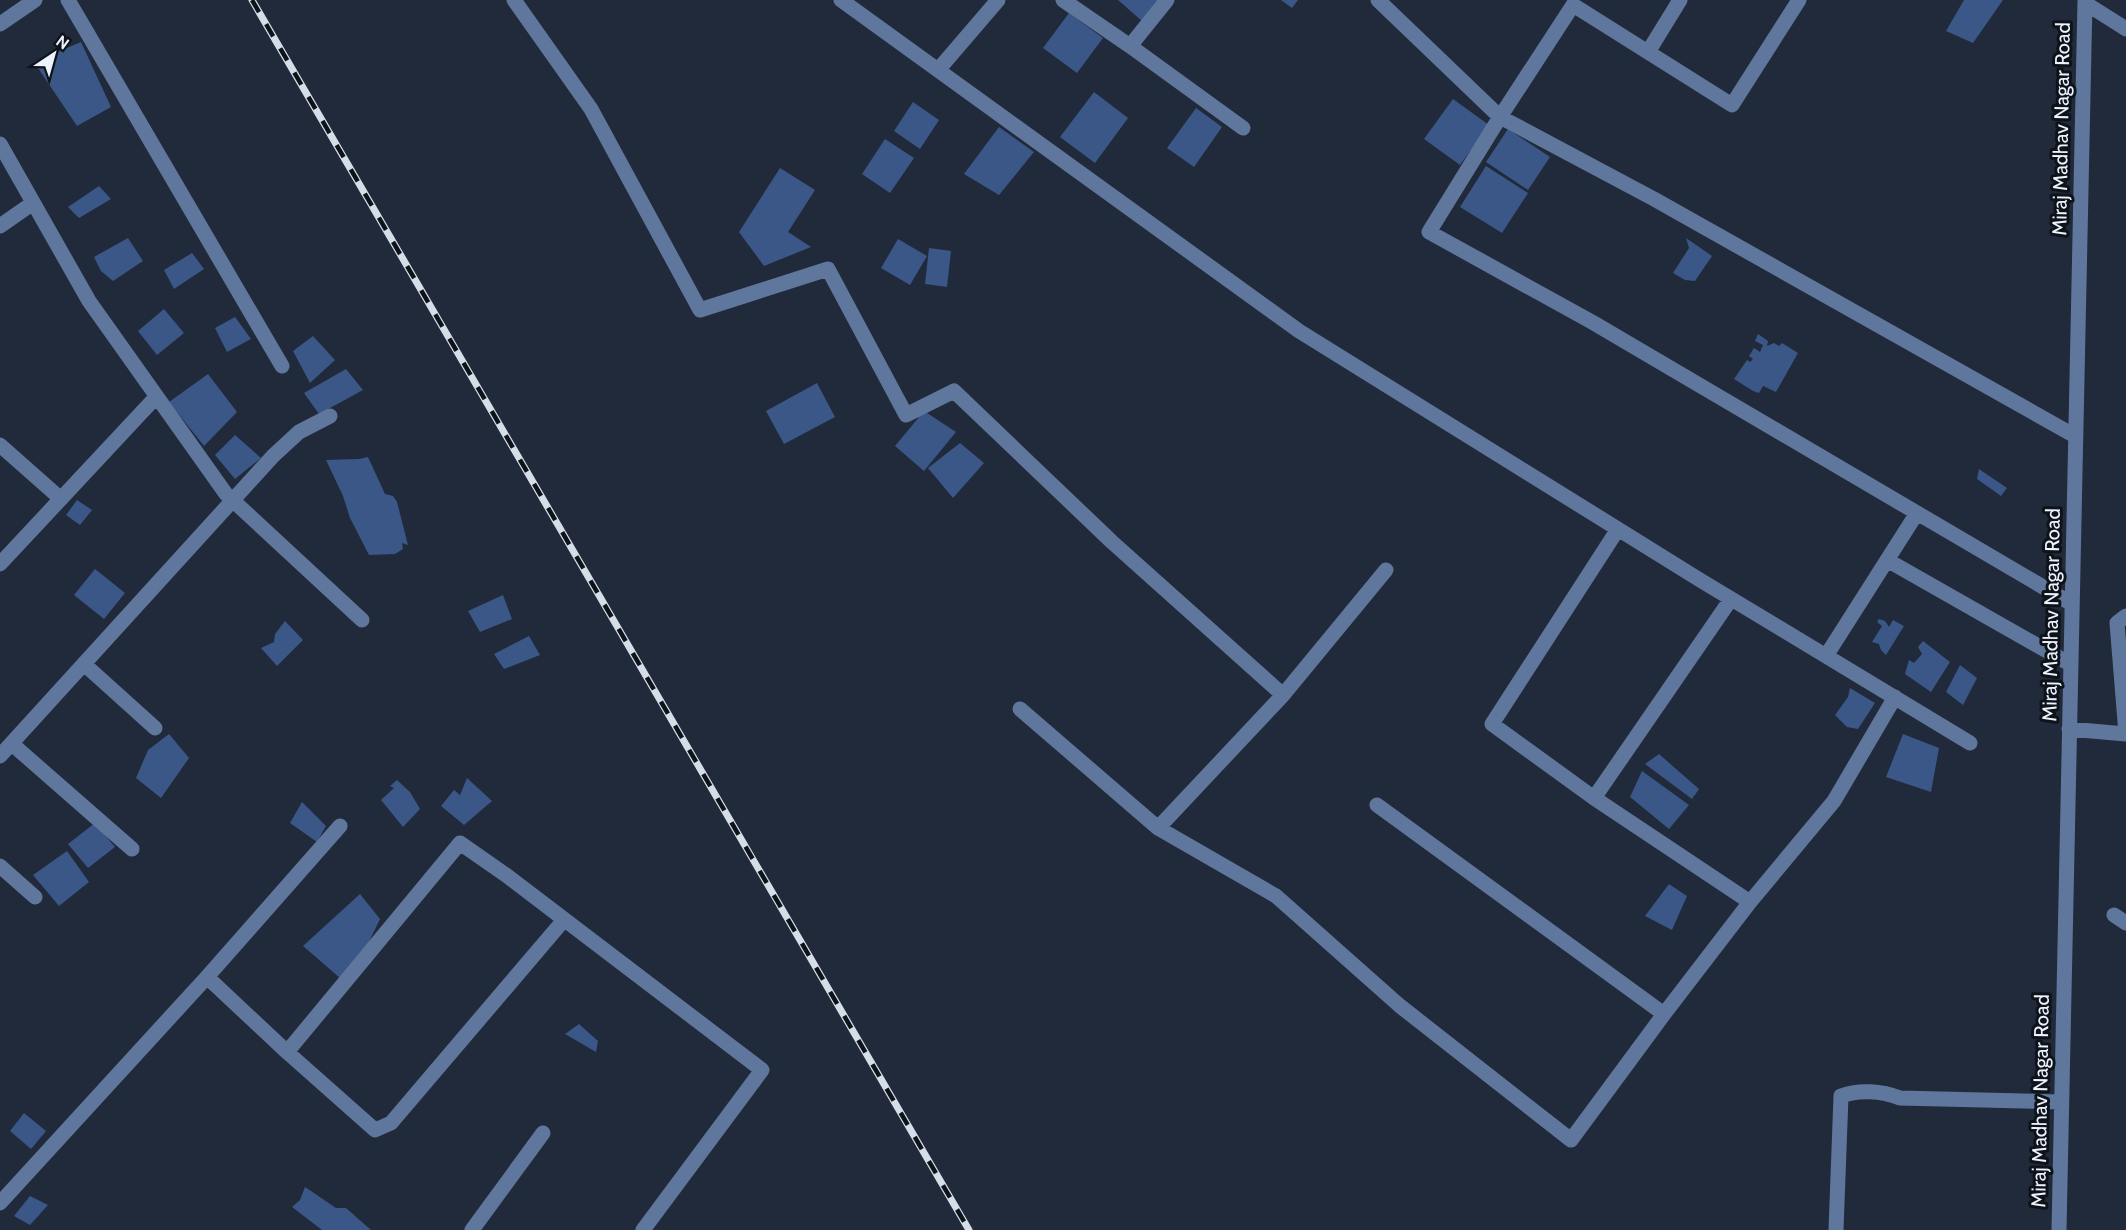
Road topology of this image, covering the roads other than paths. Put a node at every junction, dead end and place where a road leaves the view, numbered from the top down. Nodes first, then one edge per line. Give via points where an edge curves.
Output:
1 (35, 0) edge
2 (68, 0) edge
3 (514, 0) edge
4 (841, 0) edge
5 (998, 0) edge
6 (1063, 0) edge
7 (1167, 0) edge
8 (1378, 0) edge
9 (1680, 0) edge
10 (1799, 0) edge
11 (1574, 2) edge
12 (2085, 2) edge
13 (0, 24) edge
14 (2126, 29) edge
15 (1130, 46) junction
16 (1648, 52) junction
17 (938, 70) junction
18 (1500, 117) junction
19 (1243, 128) dead end
20 (0, 144) edge
21 (33, 203) junction
22 (0, 226) edge
23 (282, 366) dead end
24 (156, 397) junction
25 (330, 416) dead end
26 (2076, 436) junction
27 (0, 445) edge
28 (61, 499) junction
29 (233, 501) junction
30 (1917, 513) junction
31 (1618, 529) junction
32 (1887, 560) junction
33 (0, 564) edge
34 (1386, 570) dead end
35 (1731, 599) junction
36 (2072, 604) junction
37 (2126, 616) edge
38 (362, 620) dead end
39 (1826, 656) junction
40 (84, 664) junction
41 (2070, 664) junction
42 (1283, 695) junction
43 (1895, 697) junction
44 (1020, 709) dead end
45 (155, 728) dead end
46 (2069, 729) junction
47 (1970, 743) dead end
48 (12, 744) junction
49 (0, 756) edge
50 (1594, 798) junction
51 (1377, 805) dead end
52 (340, 826) dead end
53 (1158, 828) junction
54 (132, 849) dead end
55 (0, 867) edge
56 (35, 897) dead end
57 (1750, 902) junction
58 (563, 921) junction
59 (207, 976) junction
60 (1664, 1014) junction
61 (287, 1052) junction
62 (2061, 1102) junction
63 (543, 1133) dead end
64 (0, 1203) edge
65 (472, 1230) edge
66 (644, 1230) edge
67 (1836, 1230) edge
68 (2059, 1230) edge

1 - 13 street
2 - 23 street
3 - 42 street via 591,109 700,310 828,269 906,415 954,392 1112,542
4 - 17 street
5 - 17 street
6 - 15 street
7 - 15 street
8 - 18 street
9 - 16 street
10 - 16 street via 1732,105
11 - 16 street
11 - 18 street
12 - 14 street
12 - 26 street, Miraj Madhav Nagar Road
15 - 19 street
17 - 31 street via 1299,331
18 - 26 street
18 - 30 street via 1430,232 1592,322
20 - 21 street
21 - 22 street
21 - 24 street via 88,302
24 - 28 street
24 - 29 street
25 - 29 street via 299,432
26 - 36 street, Miraj Madhav Nagar Road
27 - 28 street
28 - 33 street
29 - 38 street
29 - 40 street
30 - 32 street
30 - 36 street
31 - 35 street
31 - 50 street via 1492,724
32 - 39 street
32 - 41 street
34 - 42 street
35 - 39 street
35 - 50 street
36 - 41 street, Miraj Madhav Nagar Road
37 - 46 street via 2117,624 2126,734
39 - 43 street
40 - 45 street
40 - 48 street
41 - 46 street, Miraj Madhav Nagar Road
42 - 53 street
43 - 47 street
43 - 57 street via 1834,801
44 - 53 street
46 - 62 street, Miraj Madhav Nagar Road
48 - 49 street
48 - 54 street
50 - 57 street
51 - 60 street
52 - 59 street
53 - 60 street via 1276,896 1400,1006 1570,1140
55 - 56 street
57 - 60 street
58 - 61 street via 391,1123 375,1130
58 - 61 street via 460,843
58 - 66 street via 762,1070
59 - 61 street
59 - 64 street
62 - 67 street via 1900,1098 1886,1092 1840,1096
62 - 68 street, Miraj Madhav Nagar Road
63 - 65 street

